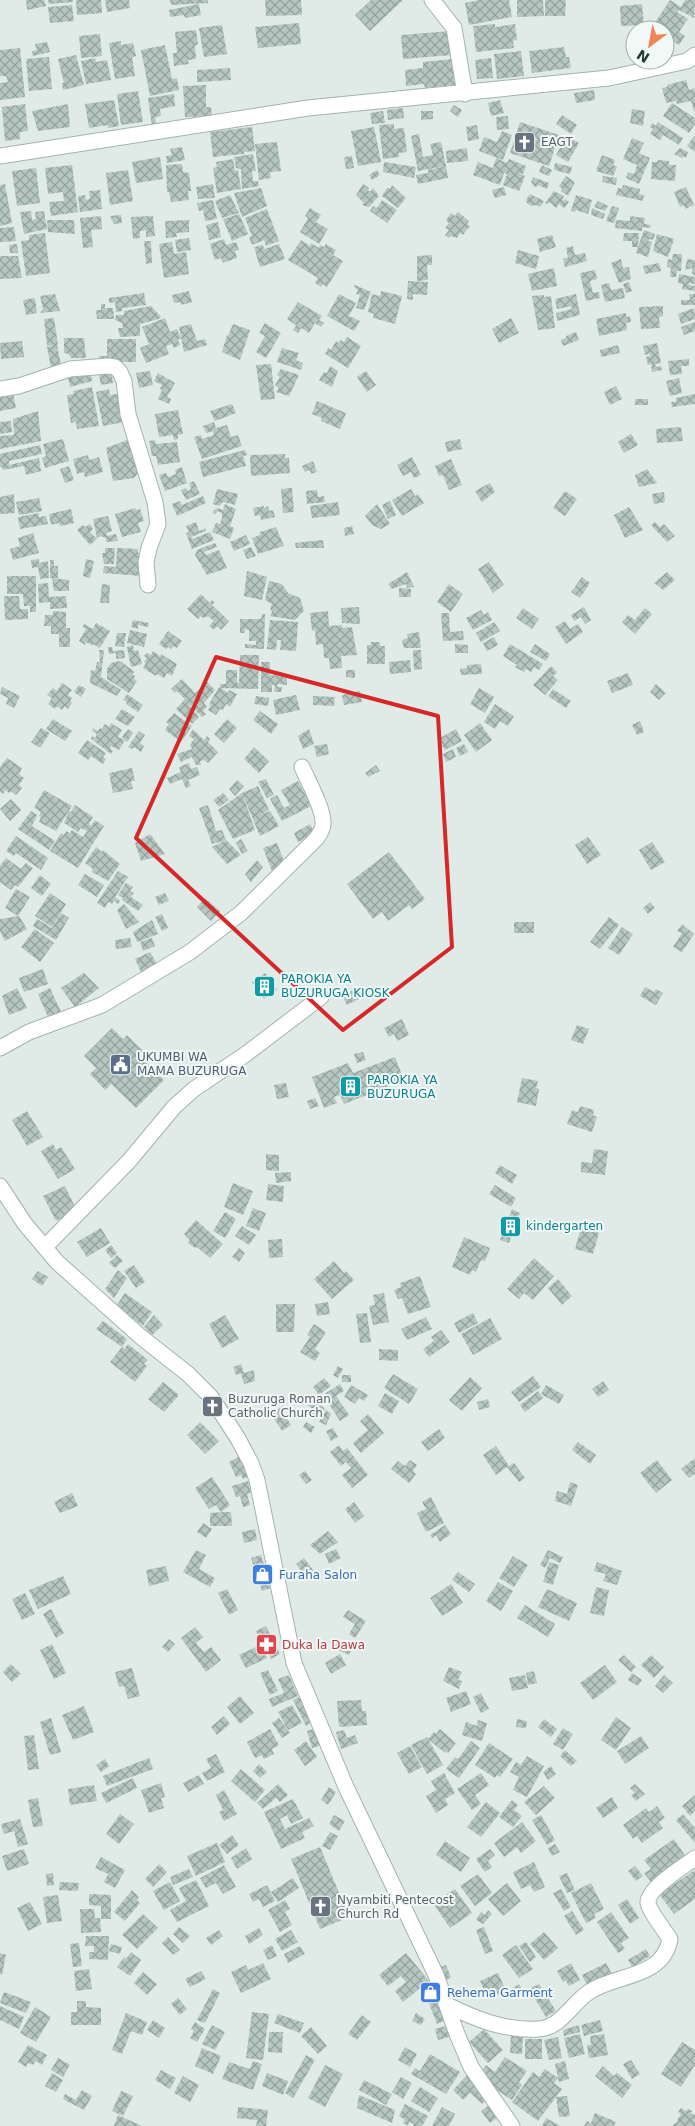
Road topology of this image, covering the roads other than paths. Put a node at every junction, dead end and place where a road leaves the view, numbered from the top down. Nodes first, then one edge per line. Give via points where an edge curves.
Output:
1 (432, 0) edge
2 (695, 55) edge
3 (464, 94) junction
4 (0, 156) edge
5 (0, 390) edge
6 (148, 585) dead end
7 (302, 766) dead end
8 (321, 997) dead end
9 (0, 1048) edge
10 (0, 1186) edge
11 (45, 1247) junction
12 (695, 1858) edge
13 (447, 2005) junction
14 (512, 2126) edge

1 - 3 street via 454,28
2 - 3 street via 687,62 609,78
3 - 4 street via 308,108
5 - 6 street via 70,369 108,366 120,372 158,524 146,562
7 - 9 street via 322,813 321,832 241,913 190,952 102,1005 29,1032
8 - 11 street via 174,1107 130,1162
10 - 11 street
11 - 13 street via 141,1337 199,1384 238,1437 257,1480 294,1663 346,1787 424,1949
12 - 13 street via 650,1894 650,1909 670,1940 664,1956 639,1974 603,1984 588,1992 556,2024 540,2029 498,2026
13 - 14 street via 471,2067

